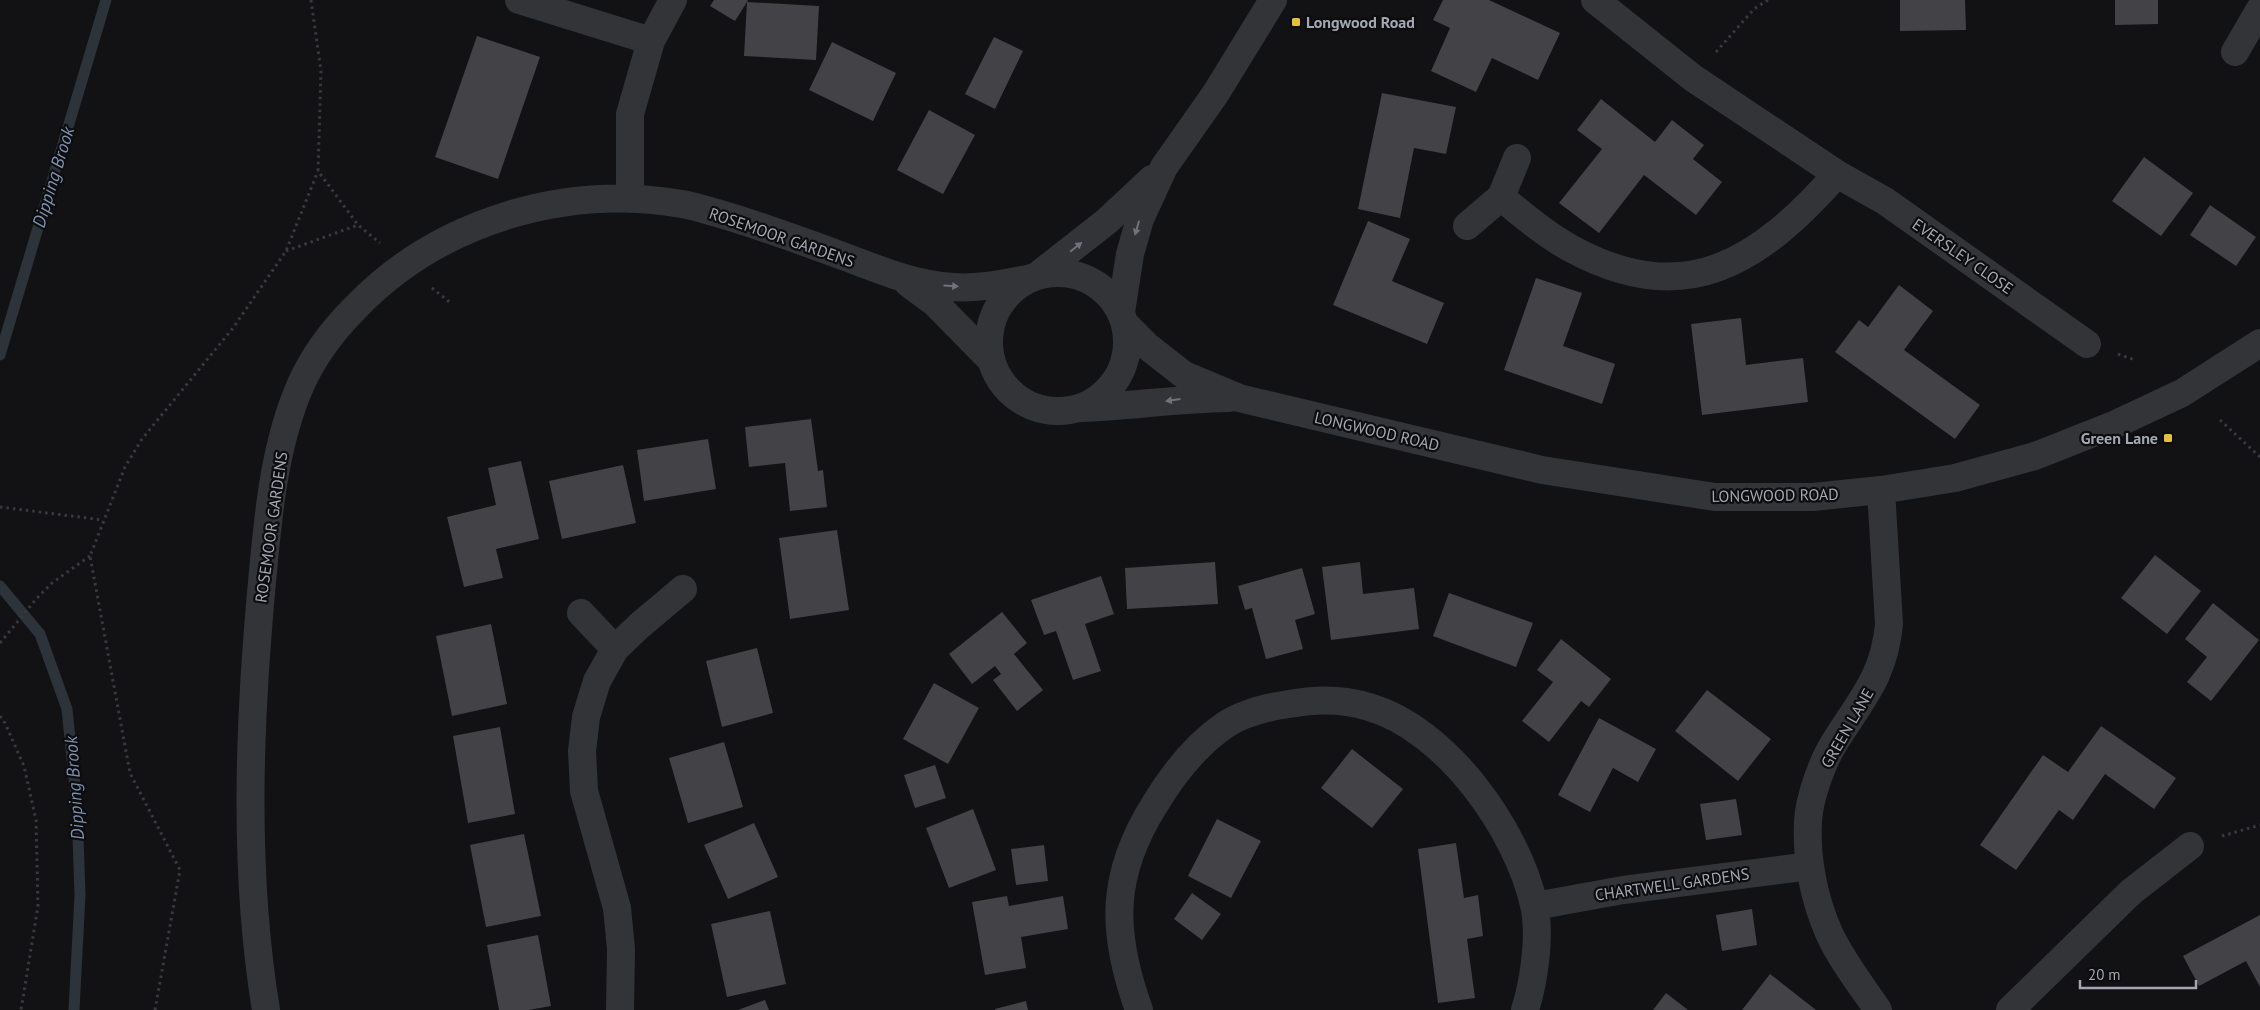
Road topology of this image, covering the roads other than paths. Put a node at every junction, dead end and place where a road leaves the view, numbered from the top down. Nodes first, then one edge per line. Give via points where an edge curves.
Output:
1 (519, 0) edge
2 (673, 0) edge
3 (1274, 0) edge
4 (1595, 0) edge
5 (2260, 9) edge
6 (651, 41) junction
7 (2235, 52) dead end
8 (1518, 158) dead end
9 (1164, 168) junction
10 (1837, 174) junction
11 (1501, 198) junction
12 (630, 199) junction
13 (1467, 226) dead end
14 (1034, 277) junction
15 (903, 279) junction
16 (1123, 318) junction
17 (2260, 343) edge
18 (2087, 344) dead end
19 (991, 360) junction
20 (1239, 398) junction
21 (1080, 408) junction
22 (1881, 490) junction
23 (683, 589) dead end
24 (581, 613) dead end
25 (616, 649) junction
26 (2190, 846) road end
27 (1810, 866) junction
28 (1535, 906) junction
29 (266, 1010) edge
30 (620, 1010) edge
31 (1139, 1010) edge
32 (1525, 1010) edge
33 (1878, 1010) edge
34 (2010, 1010) edge

1 - 6 street
2 - 6 street
3 - 9 street
4 - 10 street, EVERSLEY CLOSE via 1693,78
5 - 7 street
6 - 12 street via 630,114
8 - 11 street
14 -> 9 street via 1107,221
9 -> 16 street via 1140,219 1130,254
10 - 11 street via 1808,206 1761,246 1725,266 1686,276 1646,276 1608,265 1572,249 1538,228
10 - 18 street, EVERSLEY CLOSE via 1885,201
11 - 13 street
12 - 15 street, ROSEMOOR GARDENS via 684,204 759,225
12 - 29 street, ROSEMOOR GARDENS via 567,202 512,214 475,226 404,265 342,322 302,382 278,457 256,651 252,823 255,908
15 -> 14 street, ROSEMOOR GARDENS via 950,287 988,287
14 - 16 street via 1057,273 1076,275 1095,283 1110,296
14 - 19 street via 1014,288 992,320 988,340
15 - 19 street, ROSEMOOR GARDENS via 935,302
16 - 20 street, LONGWOOD ROAD via 1147,346 1184,375
16 - 21 street via 1127,344 1124,365 1114,384
17 - 22 street, LONGWOOD ROAD via 2182,393 2035,456 1955,478
19 - 21 street via 1000,381 1016,398 1035,408 1058,412
20 -> 21 street, LONGWOOD ROAD via 1182,399
20 - 22 street, LONGWOOD ROAD via 1542,470 1714,497 1813,497
22 - 27 street, GREEN LANE via 1889,624 1887,642 1876,679 1835,741 1817,780 1808,821
23 - 25 street
24 - 25 street
25 - 30 street via 598,681 586,717 582,752 584,791 617,908 621,949
26 - 34 street via 2131,892
27 - 28 street, CHARTWELL GARDENS via 1623,890
27 - 33 street, GREEN LANE via 1818,905 1830,934 1844,961
28 - 31 street via 1510,841 1495,814 1459,769 1418,732 1369,707 1309,700 1278,705 1227,724 1206,740 1183,764 1141,825 1127,858 1118,922 1122,956
28 - 32 street via 1533,970

